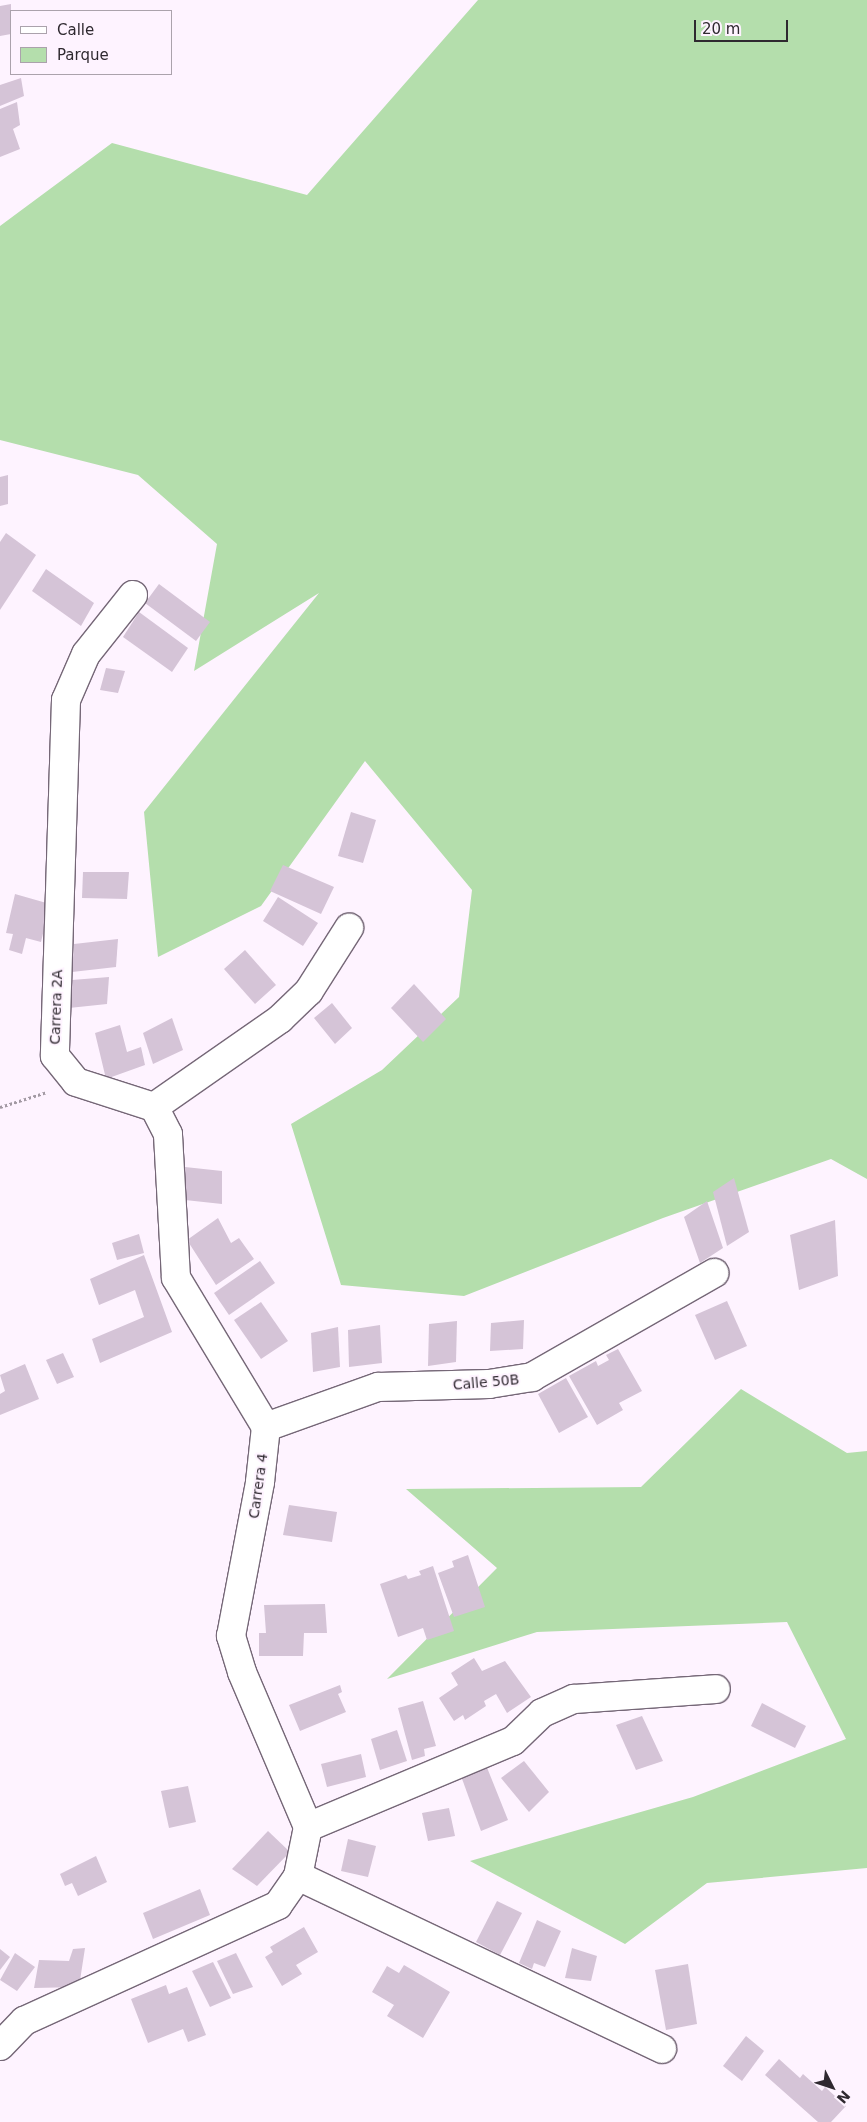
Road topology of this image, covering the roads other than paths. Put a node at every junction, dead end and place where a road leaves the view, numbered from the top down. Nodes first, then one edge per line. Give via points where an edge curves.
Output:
1 (133, 595) dead end
2 (349, 928) dead end
3 (154, 1107) junction
4 (714, 1273) dead end
5 (266, 1426) junction
6 (716, 1689) dead end
7 (308, 1827) junction
8 (298, 1876) junction
9 (0, 2046) edge
10 (662, 2049) dead end

1 - 3 street, Carrera 2A via 86,654 66,700 55,1056 76,1082
2 - 3 street via 309,992 280,1018
3 - 5 street via 168,1134 176,1278
4 - 5 street, Calle 50B via 532,1377 489,1384 378,1387
5 - 7 street, Carrera 4 via 260,1482 231,1636 242,1672
6 - 7 street via 574,1699 542,1713 513,1741
7 - 8 street
8 - 9 street via 278,1905 24,2021
8 - 10 street

